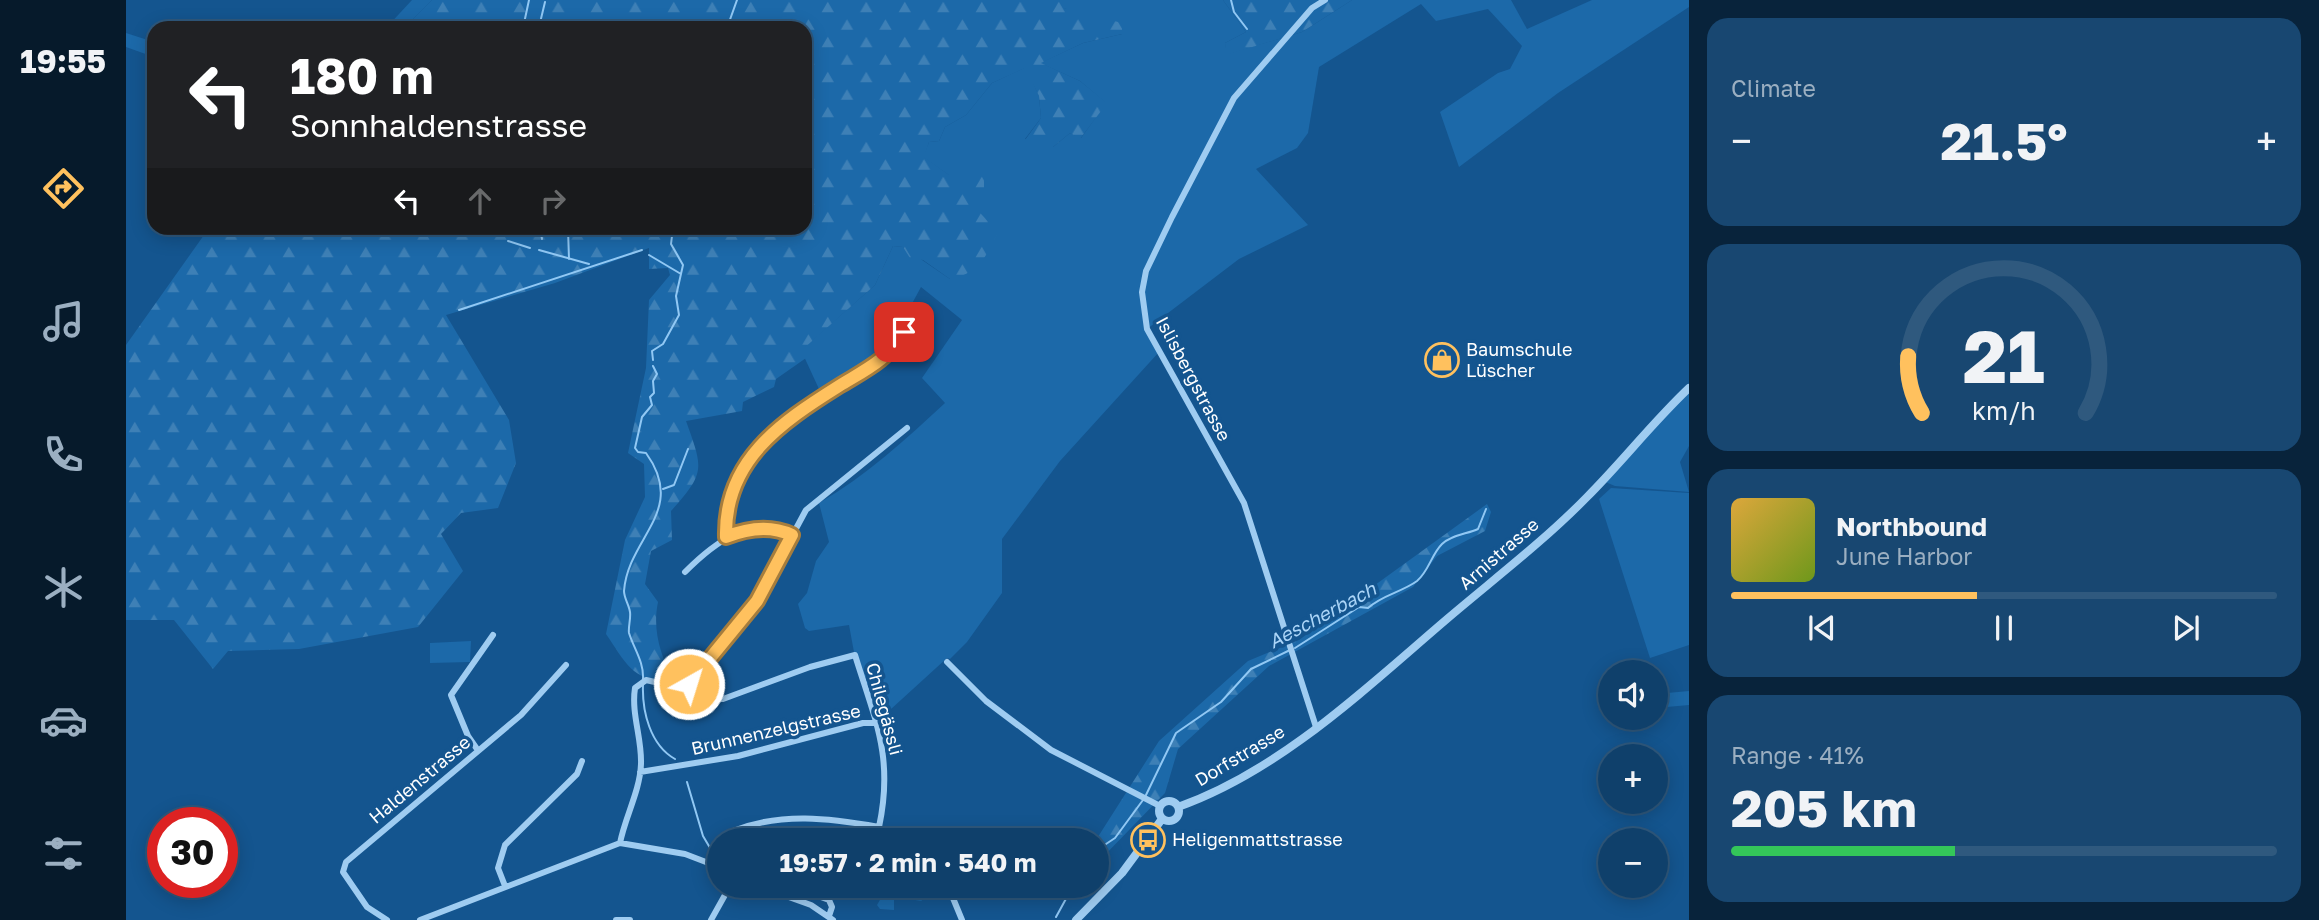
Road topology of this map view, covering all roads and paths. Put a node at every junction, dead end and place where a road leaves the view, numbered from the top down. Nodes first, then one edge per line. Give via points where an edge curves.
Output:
1 (1325, 0) edge
2 (904, 332) dead end
3 (1689, 388) edge
4 (907, 428) dead end
5 (792, 535) junction
6 (726, 537) junction
7 (685, 572) dead end
8 (493, 635) dead end
9 (947, 662) dead end
10 (566, 665) dead end
11 (689, 684) junction
12 (876, 723) junction
13 (1315, 727) junction
14 (477, 749) junction
15 (582, 761) dead end
16 (640, 772) junction
17 (1160, 806) junction
18 (1178, 807) junction
19 (1162, 819) junction
20 (879, 827) joint
21 (744, 828) edge
22 (620, 843) junction
23 (707, 863) edge
24 (505, 886) junction
25 (723, 898) edge
26 (791, 898) edge
27 (824, 898) edge
28 (953, 898) edge
29 (831, 918) edge
30 (387, 920) edge
31 (420, 920) edge
32 (616, 920) edge
33 (630, 920) edge
34 (711, 920) edge
35 (961, 920) edge
36 (1076, 920) edge

1 - 13 street, Islisbergstrasse via 1234,98 1146,271 1142,292 1147,329 1244,503
2 - 6 street via 870,369 822,397 755,450 734,485
3 - 13 street, Arnistrasse via 1571,513
4 - 5 street via 806,510
5 - 6 street via 765,529
5 - 11 street via 757,601
6 - 7 street
8 - 14 street via 450,695
9 - 17 street via 986,701 1051,750
10 - 14 street, Haldenstrasse via 521,715
11 - 12 street, Chilegässli via 702,697 723,699 855,654
11 - 16 street via 643,681 635,688
12 - 16 street, Brunnenzelgstrasse via 738,756
12 - 20 street, Chilegässli via 885,754 886,782
13 - 18 street, Dorfstrasse via 1224,788
14 - 30 street, Haldenstrasse via 346,862 343,872 366,908
15 - 24 street via 577,774 505,845 498,868
16 - 22 street
17 - 18 street via 1171,801
17 - 19 street
18 - 19 street via 1175,819
19 - 36 street via 1122,873
20 - 21 street via 814,817 777,819
22 - 23 street
22 - 24 street
24 - 31 street
25 - 34 street
26 - 29 street
27 - 29 street via 832,907
28 - 35 street
32 - 33 street

